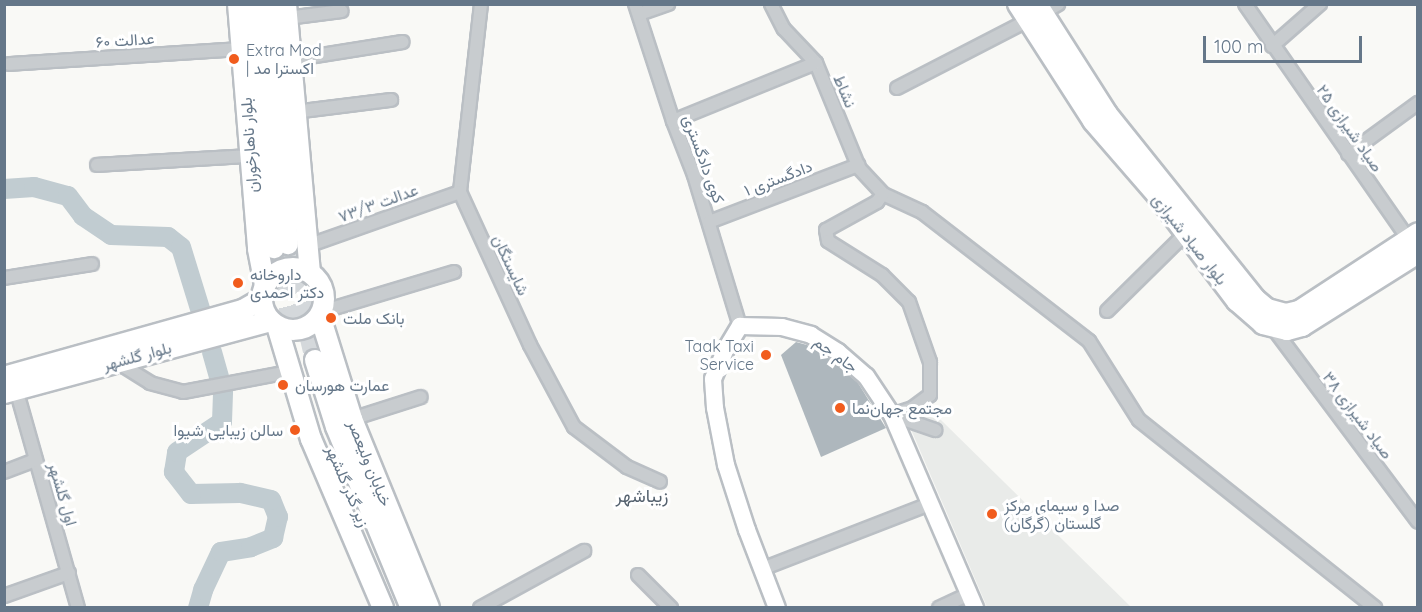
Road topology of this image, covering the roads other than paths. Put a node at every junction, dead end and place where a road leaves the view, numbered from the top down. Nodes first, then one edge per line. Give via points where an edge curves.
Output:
1 (238, 4) edge
2 (254, 4) edge
3 (269, 4) edge
4 (481, 4) edge
5 (668, 4) edge
6 (771, 4) edge
7 (1245, 4) edge
8 (1320, 4) edge
9 (637, 9) edge
10 (342, 10) dead end
11 (1036, 10) edge
12 (287, 11) edge
13 (403, 42) dead end
14 (1272, 46) junction
15 (243, 49) junction
16 (290, 60) junction
17 (816, 63) junction
18 (9, 64) dead end
19 (897, 88) dead end
20 (391, 100) dead end
21 (1418, 103) edge
22 (294, 112) junction
23 (673, 121) junction
24 (1348, 154) junction
25 (249, 156) junction
26 (97, 165) dead end
27 (858, 165) junction
28 (1161, 190) junction
29 (460, 192) junction
30 (883, 194) junction
31 (709, 222) junction
32 (1185, 233) junction
33 (287, 245) junction
34 (1415, 248) edge
35 (92, 264) dead end
36 (310, 272) junction
37 (454, 272) dead end
38 (4, 278) edge
39 (263, 292) junction
40 (1107, 310) dead end
41 (320, 314) junction
42 (273, 324) junction
43 (740, 326) junction
44 (1273, 328) junction
45 (117, 362) junction
46 (305, 364) junction
47 (8, 379) edge
48 (421, 397) dead end
49 (892, 415) junction
50 (352, 419) junction
51 (936, 430) dead end
52 (36, 460) junction
53 (4, 472) edge
54 (660, 482) dead end
55 (930, 504) junction
56 (1418, 522) edge
57 (584, 551) dead end
58 (762, 569) junction
59 (69, 573) junction
60 (638, 575) dead end
61 (4, 596) edge
62 (972, 601) edge
63 (78, 608) edge
64 (383, 608) edge
65 (400, 608) edge
66 (411, 608) edge
67 (429, 608) edge
68 (480, 608) edge
69 (671, 608) edge
70 (777, 608) edge
71 (939, 608) edge
72 (1375, 608) edge

1 - 15 main road, بلوار ناهارخوران
2 - 33 main road
3 - 33 main road
4 - 29 street
5 - 9 street
6 - 17 street, نشاط via 784,29
7 - 14 street, صیاد شیرازی ۲۵
8 - 14 street
9 - 23 street, کوی دادگستری
10 - 12 street
11 - 19 street
11 - 28 main road, بلوار صیاد شیرازی via 1093,121
12 - 16 main road, بلوار ناهارخوران
13 - 16 street
14 - 24 street, صیاد شیرازی ۲۵
15 - 18 street, عدالت ۶۰
15 - 25 main road, بلوار ناهارخوران
16 - 22 main road, بلوار ناهارخوران
17 - 23 street
17 - 27 street, نشاط
20 - 22 street
21 - 24 street
22 - 33 main road, بلوار ناهارخوران
23 - 31 street, کوی دادگستری
24 - 34 street, صیاد شیرازی ۲۵
25 - 26 street
25 - 33 main road, بلوار ناهارخوران
27 - 30 street, نشاط
27 - 31 street, دادگستری ۱
28 - 32 main road, بلوار صیاد شیرازی
28 - 34 main road, بلوار صیاد شیرازی via 1255,299 1274,312 1286,314 1313,304
29 - 33 street, ۷۳/۳ عدالت
29 - 54 street, شایستگان via 530,345 574,427 627,467
30 - 49 street via 877,202 826,230 828,241 882,275 909,302 930,362 930,395 913,408
30 - 72 street via 921,212 1089,340 1139,420
31 - 43 street, کوی دادگستری
32 - 40 street
32 - 44 main road, بلوار صیاد شیرازی via 1237,301 1251,316
33 - 36 main road, بلوار ناهارخوران
33 - 39 main road, بلوار ناهارخوران
34 - 44 main road via 1302,326
35 - 38 street
36 - 39 main road via 285,268 273,274
36 - 41 main road via 324,292
37 - 41 street
39 - 42 main road via 265,314
39 - 47 main road, بلوار گلشهر via 243,310
41 - 42 main road via 305,328 295,330
41 - 46 main road, خیابان ولیعصر
42 - 45 main road, بلوار گلشهر
42 - 46 main road, خیابان ولیعصر
43 - 49 street, جام جم via 782,327 811,336 866,376
43 - 58 street via 713,379 715,408 726,465
44 - 56 street, صیاد شیرازی ۳۸
45 - 46 street via 150,383 183,392
45 - 47 main road, بلوار گلشهر
46 - 50 main road, خیابان ولیعصر
46 - 64 main road, خیابان ولیعصر via 310,439
46 - 65 main road, زیر گذر گلشهر via 326,433
46 - 66 main road, زیر گذر گلشهر via 336,427
47 - 52 street, اول گلشهر
48 - 50 street
49 - 51 street
49 - 55 street, جام جم
50 - 67 main road, خیابان ولیعصر
52 - 53 street
52 - 59 street, اول گلشهر
55 - 58 street
55 - 62 street, جام جم
57 - 68 street
58 - 70 street
59 - 61 street
59 - 63 street, اول گلشهر
60 - 69 street
62 - 71 street

